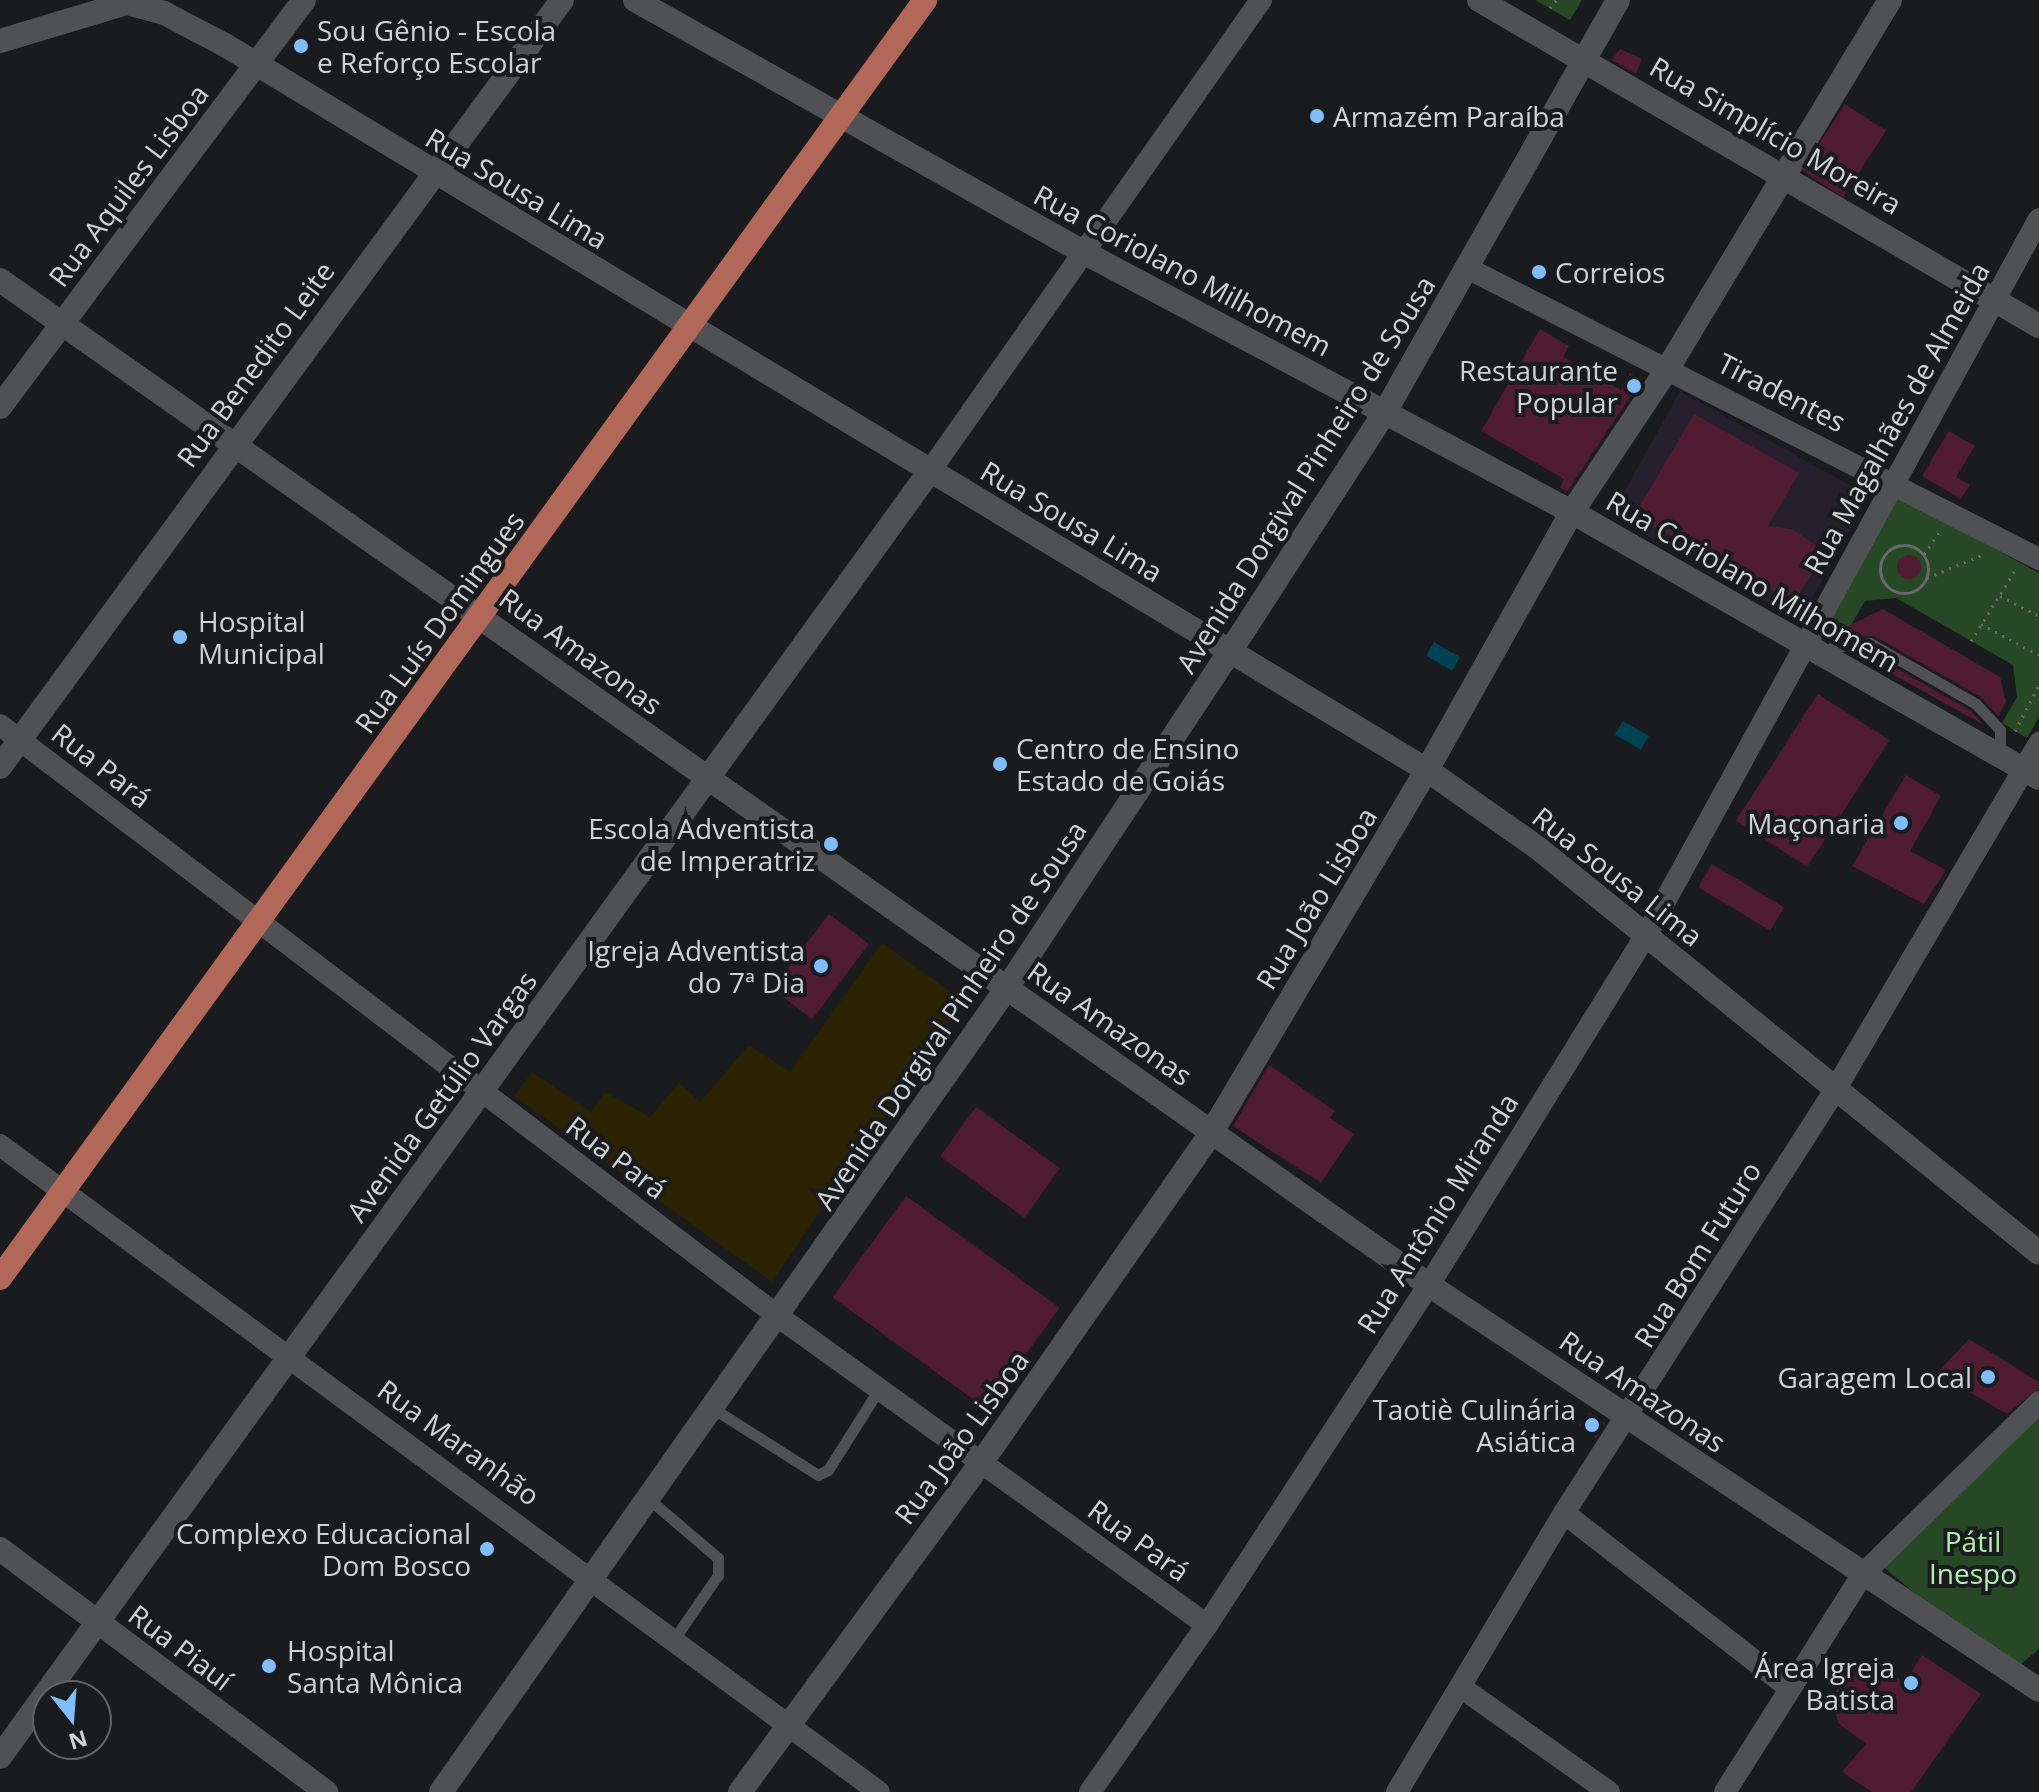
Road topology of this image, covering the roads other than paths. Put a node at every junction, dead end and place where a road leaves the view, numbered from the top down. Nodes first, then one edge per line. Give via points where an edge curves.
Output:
1 (304, 0) edge
2 (562, 0) edge
3 (635, 0) edge
4 (925, 0) edge
5 (1261, 0) edge
6 (1479, 0) edge
7 (1618, 0) edge
8 (1890, 0) edge
9 (0, 41) edge
10 (1586, 59) junction
11 (257, 65) junction
12 (842, 117) junction
13 (431, 172) junction
14 (1787, 175) junction
15 (2039, 219) edge
16 (1083, 252) junction
17 (1469, 269) junction
18 (0, 280) edge
19 (1996, 301) junction
20 (61, 323) junction
21 (692, 326) junction
22 (2039, 326) edge
23 (1668, 368) junction
24 (0, 407) edge
25 (1385, 412) junction
26 (235, 442) junction
27 (930, 471) junction
28 (1893, 482) junction
29 (1572, 512) junction
30 (2029, 561) edge
31 (482, 615) junction
32 (1231, 650) junction
33 (1813, 651) junction
34 (10, 732) edge
35 (2039, 743) edge
36 (2000, 758) junction
37 (0, 767) edge
38 (1427, 770) junction
39 (2031, 774) edge
40 (709, 782) junction
41 (254, 921) junction
42 (1647, 934) junction
43 (1007, 988) junction
44 (1835, 1090) junction
45 (481, 1092) junction
46 (1213, 1130) junction
47 (0, 1145) edge
48 (64, 1192) junction
49 (2039, 1253) edge
50 (0, 1278) edge
51 (1429, 1285) junction
52 (779, 1317) junction
53 (288, 1354) junction
54 (879, 1389) junction
55 (2039, 1402) edge
56 (714, 1409) junction
57 (1630, 1417) junction
58 (981, 1463) junction
59 (650, 1500) junction
60 (1564, 1513) junction
61 (0, 1549) edge
62 (1862, 1575) junction
63 (594, 1579) junction
64 (98, 1623) junction
65 (1207, 1625) junction
66 (674, 1639) junction
67 (1462, 1688) junction
68 (1790, 1688) junction
69 (2039, 1690) edge
70 (787, 1726) junction
71 (0, 1757) edge
72 (326, 1792) edge
73 (441, 1792) edge
74 (740, 1792) edge
75 (879, 1792) edge
76 (1090, 1792) edge
77 (1397, 1792) edge
78 (1609, 1792) edge
79 (1725, 1792) edge

1 - 11 street, Rua Aquiles Lisboa
2 - 13 street, Rua Benedito Leite
3 - 12 street, Rua Coriolano Milhomem
4 - 12 main road, Rua Luís Domingues
5 - 16 street
6 - 10 street, Rua Simplício Moreira
7 - 10 street, Avenida Dorgival Pinheiro de Sousa
8 - 14 street, Rua João Lisboa
9 - 11 street, Rua Sousa Lima via 127,3 164,13
10 - 14 street, Rua Simplício Moreira
10 - 17 street, Avenida Dorgival Pinheiro de Sousa
11 - 13 street, Rua Sousa Lima
11 - 20 street, Rua Aquiles Lisboa
12 - 16 street, Rua Coriolano Milhomem
12 - 21 main road, Rua Luís Domingues
13 - 21 street, Rua Sousa Lima
13 - 26 street, Rua Benedito Leite
14 - 19 street, Rua Simplício Moreira
14 - 23 street, Rua João Lisboa
15 - 19 street, Rua Magalhães de Almeida
16 - 25 street, Rua Coriolano Milhomem
16 - 27 street
17 - 23 street, Tiradentes
17 - 25 street, Avenida Dorgival Pinheiro de Sousa
18 - 20 street, Rua Amazonas
19 - 22 street, Rua Simplício Moreira
19 - 28 street, Rua Magalhães de Almeida
20 - 24 street, Rua Aquiles Lisboa
20 - 26 street, Rua Amazonas
21 - 27 street, Rua Sousa Lima
21 - 31 main road, Rua Luís Domingues
23 - 28 street, Tiradentes
23 - 29 street, Rua João Lisboa
25 - 29 street, Rua Coriolano Milhomem
25 - 32 street, Avenida Dorgival Pinheiro de Sousa
26 - 31 street, Rua Amazonas
26 - 34 street, Rua Benedito Leite
27 - 32 street, Rua Sousa Lima
27 - 40 street, Avenida Getúlio Vargas
28 - 30 street, Tiradentes
28 - 33 street, Rua Magalhães de Almeida
29 - 33 street, Rua Coriolano Milhomem
29 - 38 street, Rua João Lisboa
31 - 40 street, Rua Amazonas
31 - 41 main road, Rua Luís Domingues
32 - 38 street, Rua Sousa Lima
32 - 43 street, Avenida Dorgival Pinheiro de Sousa
33 - 36 street, Rua Coriolano Milhomem
33 - 36 lane via 1870,643 1976,704 2000,730
33 - 42 street, Rua Antônio Miranda
34 - 37 street, Rua Benedito Leite
34 - 41 street, Rua Pará
35 - 39 street, Rua Bom Futuro
36 - 39 street, Rua Coriolano Milhomem
38 - 42 street, Rua Sousa Lima
38 - 46 street, Rua João Lisboa
39 - 44 street, Rua Bom Futuro
40 - 43 street, Rua Amazonas
40 - 45 street, Avenida Getúlio Vargas
41 - 45 street, Rua Pará
41 - 48 main road, Rua Luís Domingues
42 - 44 street, Rua Sousa Lima
42 - 51 street, Rua Antônio Miranda
43 - 46 street, Rua Amazonas
43 - 52 street, Avenida Dorgival Pinheiro de Sousa
44 - 49 street, Rua Sousa Lima
44 - 57 street, Rua Bom Futuro
45 - 52 street, Rua Pará
45 - 53 street, Avenida Getúlio Vargas
46 - 51 street, Rua Amazonas
46 - 58 street, Rua João Lisboa
47 - 48 street, Rua Maranhão
48 - 50 main road, Rua Luís Domingues
48 - 53 street, Rua Maranhão
51 - 57 street, Rua Amazonas
51 - 65 street, Rua Antônio Miranda
52 - 54 street, Rua Pará
52 - 56 street, Avenida Dorgival Pinheiro de Sousa
53 - 63 street, Rua Maranhão
53 - 64 street, Avenida Getúlio Vargas
54 - 56 lane via 828,1470 815,1476
54 - 58 street, Rua Pará
55 - 62 street
56 - 59 street, Avenida Dorgival Pinheiro de Sousa
57 - 60 street, Rua Bom Futuro
57 - 62 street, Rua Amazonas
58 - 65 street, Rua Pará
58 - 70 street, Rua João Lisboa
59 - 63 street, Avenida Dorgival Pinheiro de Sousa
59 - 66 lane via 718,1558 718,1575
60 - 67 street, Rua Bom Futuro
60 - 68 street
61 - 64 street, Rua Piauí
62 - 68 street
62 - 69 street, Rua Amazonas
63 - 66 street, Rua Maranhão
63 - 73 street, Avenida Dorgival Pinheiro de Sousa
64 - 71 street, Avenida Getúlio Vargas
64 - 72 street, Rua Piauí
65 - 76 street, Rua Antônio Miranda
66 - 70 street, Rua Maranhão
67 - 77 street, Rua Bom Futuro
67 - 78 street
68 - 79 street
70 - 74 street, Rua João Lisboa
70 - 75 street, Rua Maranhão

